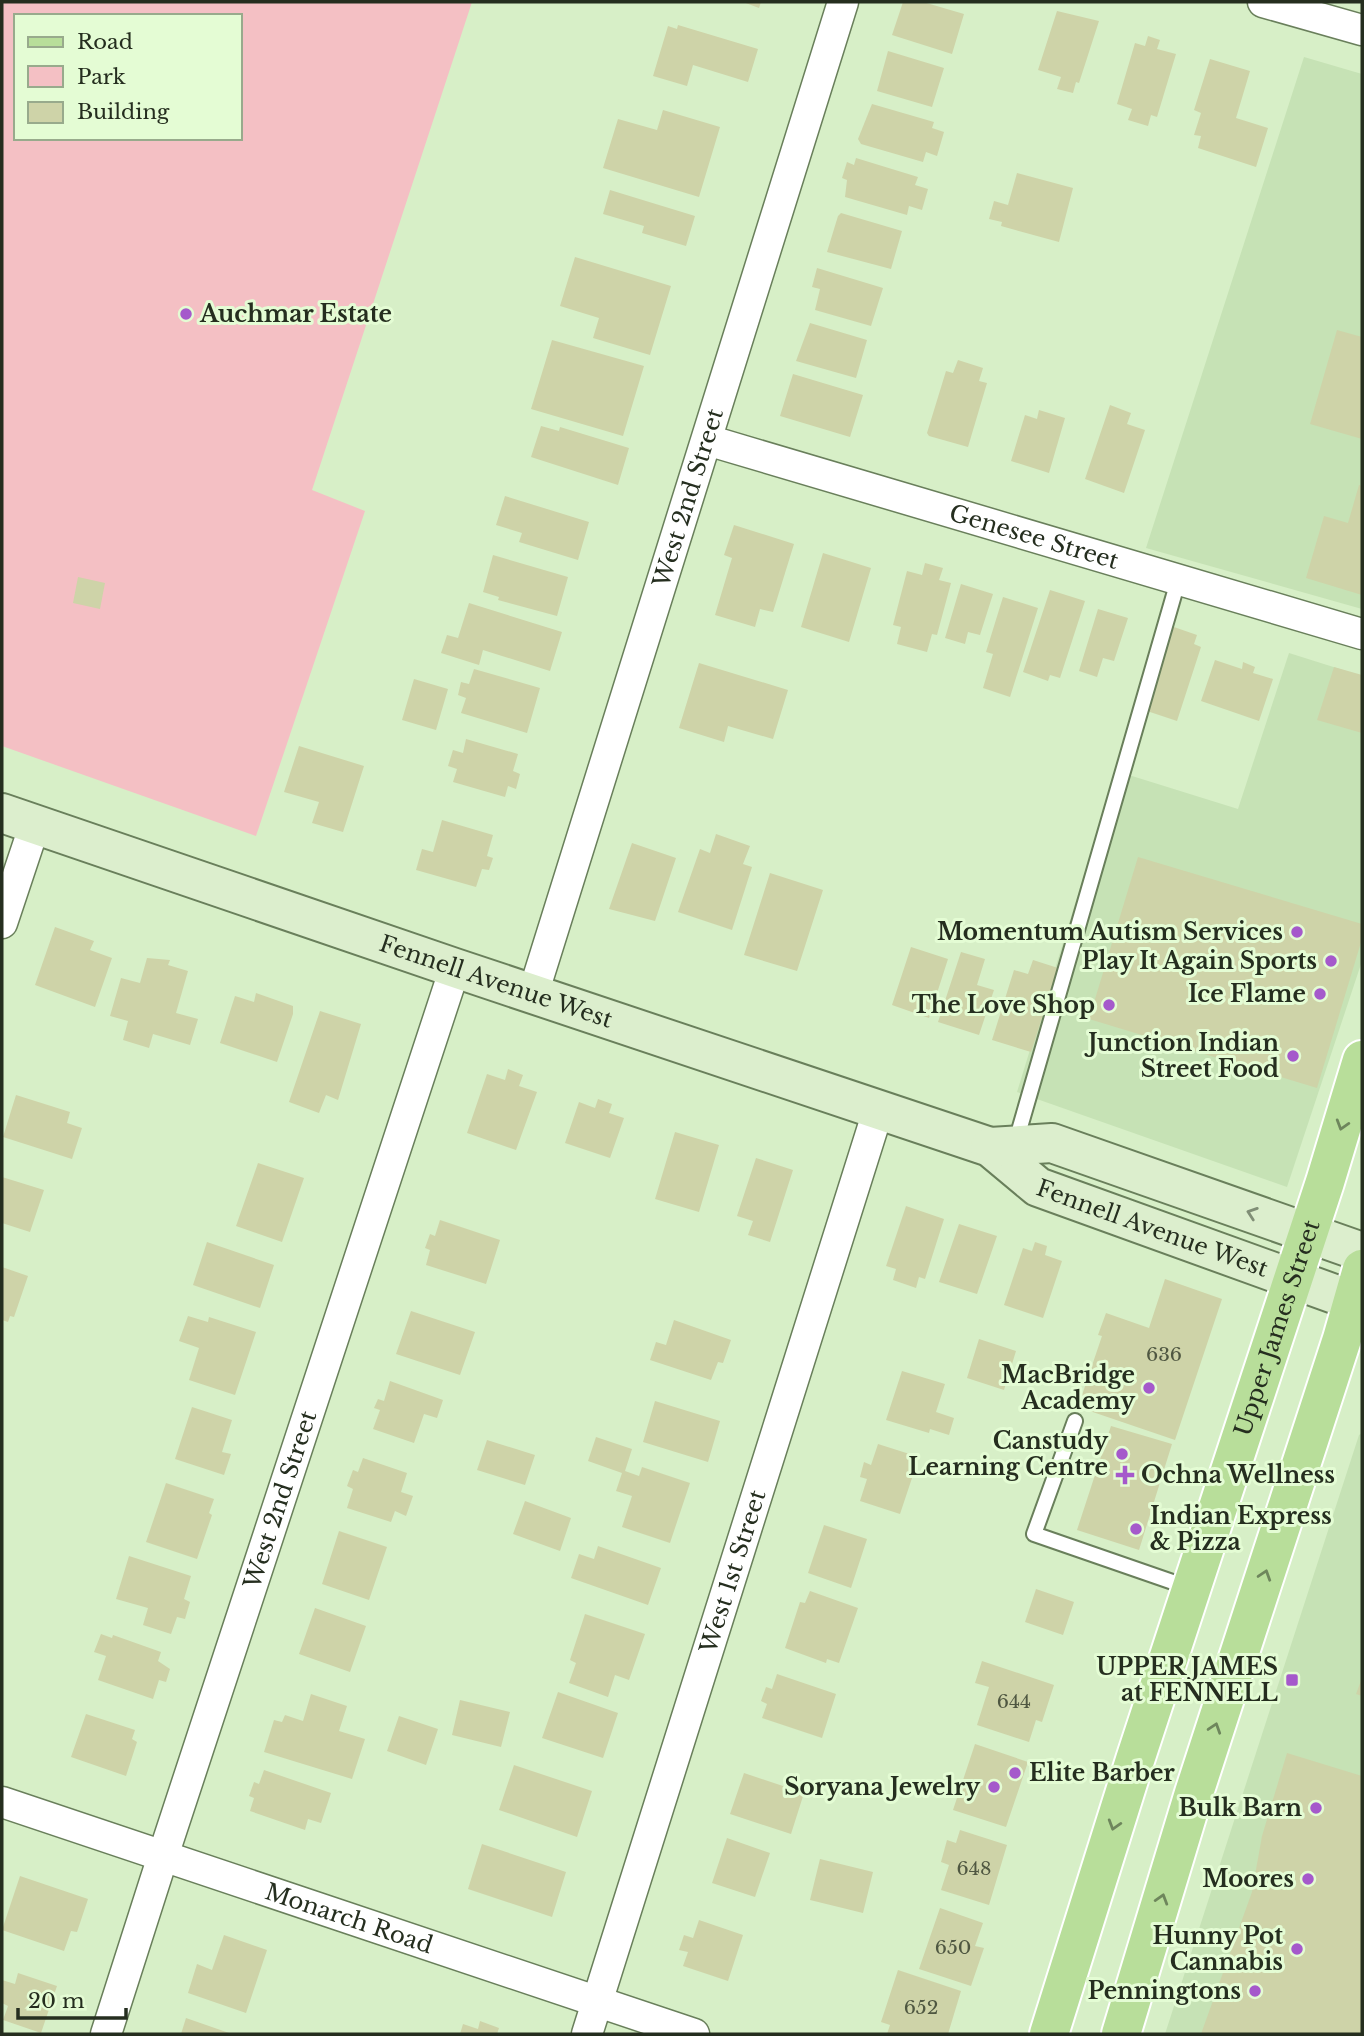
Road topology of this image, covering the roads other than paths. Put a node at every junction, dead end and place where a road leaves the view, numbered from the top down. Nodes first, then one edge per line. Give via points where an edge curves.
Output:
1 (843, 2) edge
2 (1263, 2) edge
3 (1362, 30) edge
4 (707, 440) junction
5 (1178, 581) junction
6 (1362, 634) edge
7 (18, 818) edge
8 (2, 923) edge
9 (455, 968) junction
10 (533, 994) junction
11 (1362, 1060) edge
12 (878, 1111) junction
13 (1003, 1146) junction
14 (1338, 1272) edge
15 (1076, 1421) dead end
16 (1191, 1589) junction
17 (2, 1802) edge
18 (163, 1856) junction
19 (597, 2002) junction
20 (106, 2034) edge
21 (587, 2034) edge
22 (694, 2034) edge
23 (1049, 2034) edge
24 (1121, 2034) edge

1 - 4 street, West 2nd Street
2 - 3 street
4 - 5 street, Genesee Street
4 - 10 street, West 2nd Street
5 - 6 street, Genesee Street
5 - 13 lane
7 - 8 street
7 - 9 main road, Fennell Avenue West
9 - 10 main road, Fennell Avenue West
9 - 18 street, West 2nd Street
10 - 12 main road, Fennell Avenue West
11 -> 14 main road, Upper James Street
12 - 13 main road, Fennell Avenue West
12 - 19 street, West 1st Street
13 - 14 main road, Fennell Avenue West via 1052,1143
14 - 16 main road, Upper James Street
24 -> 14 main road, Upper James Street via 1194,1793
15 - 16 lane via 1034,1534
16 -> 23 main road, Upper James Street
17 - 18 street, Monarch Road
18 - 19 street, Monarch Road
18 - 20 street, West 2nd Street
19 - 21 street, West 1st Street
19 - 22 street, Monarch Road

